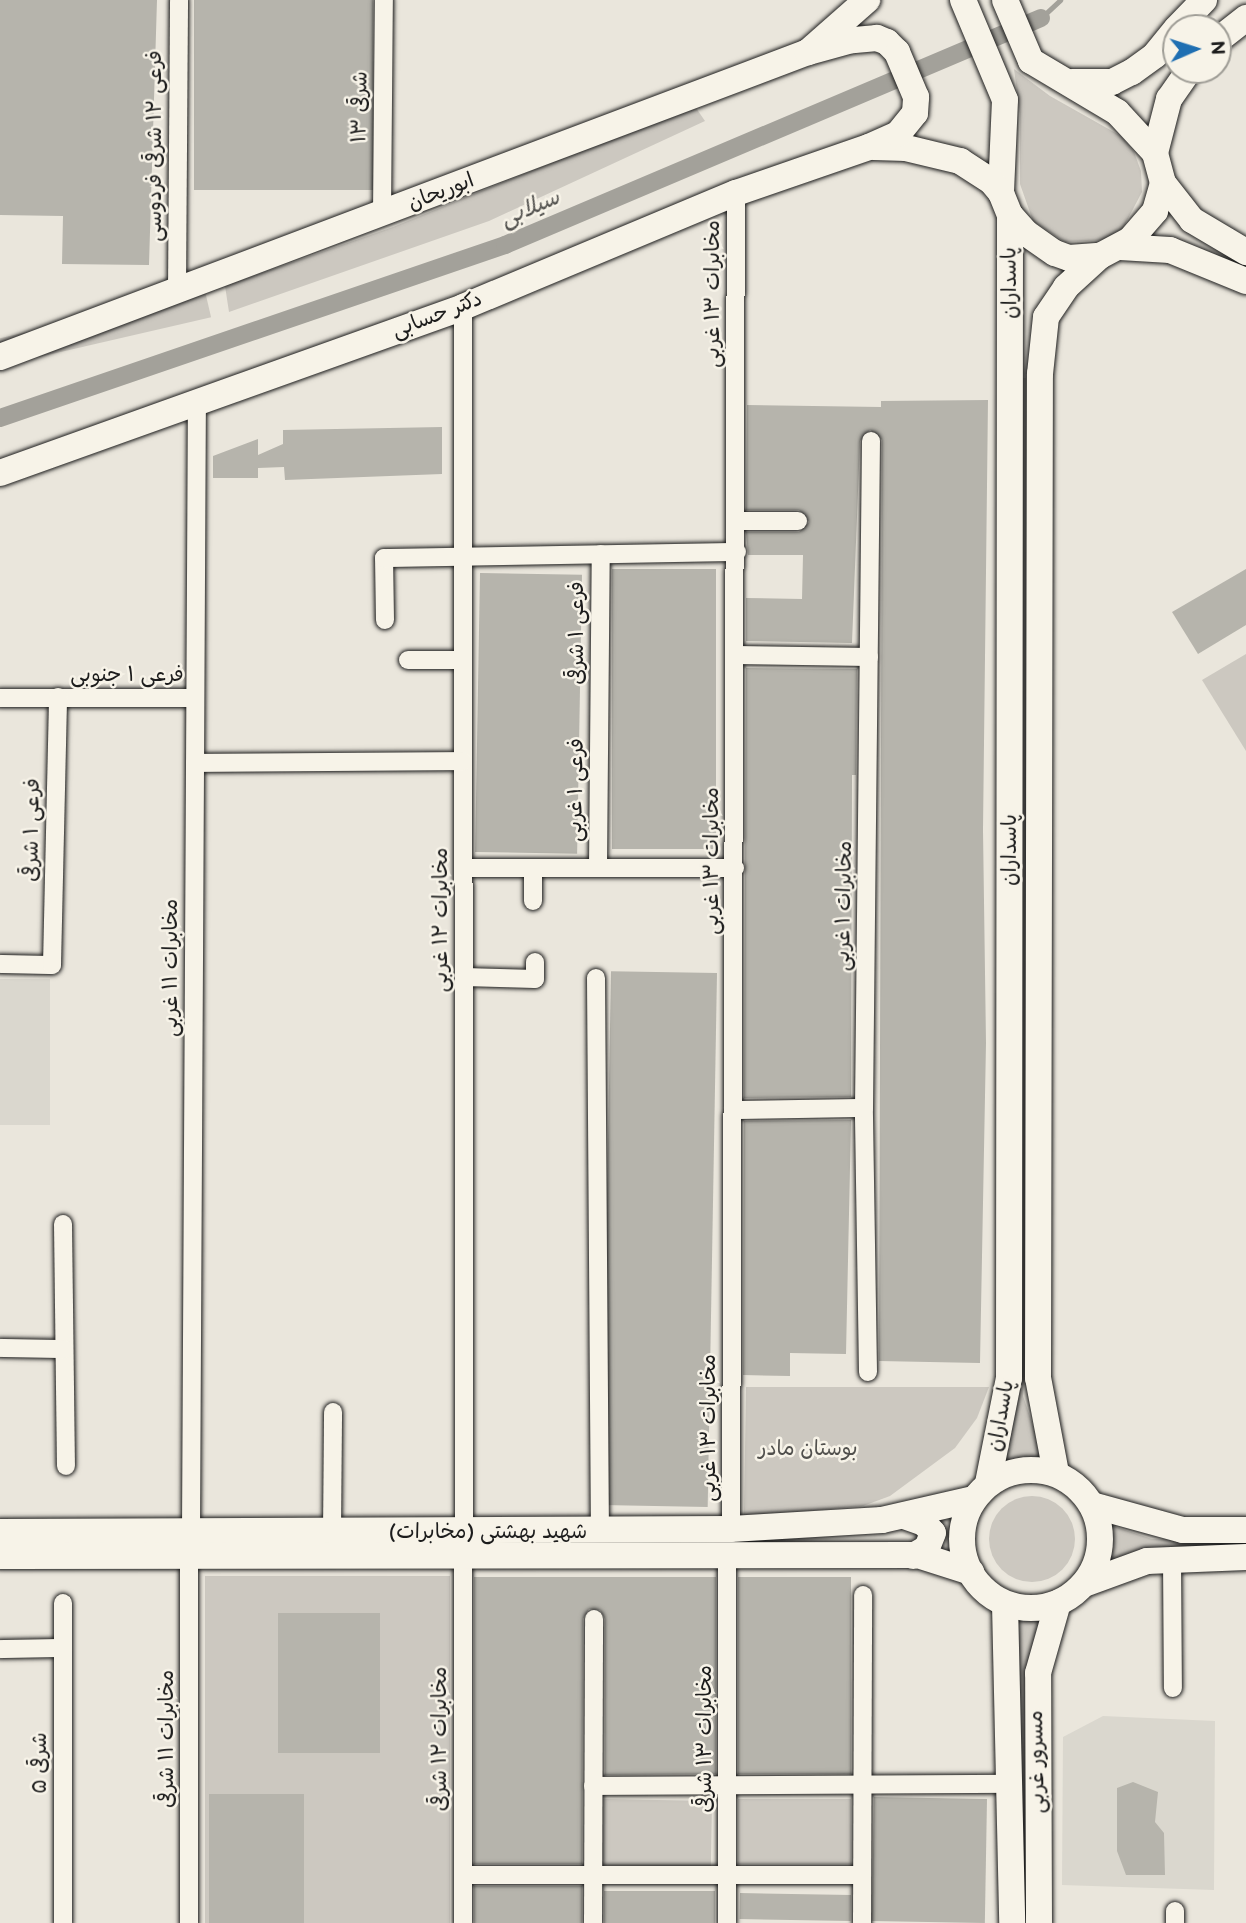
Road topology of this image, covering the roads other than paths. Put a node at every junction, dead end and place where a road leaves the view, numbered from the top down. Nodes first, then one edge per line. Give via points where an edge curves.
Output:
1 (179, 0) edge
2 (384, 0) edge
3 (867, 0) edge
4 (1005, 0) edge
5 (1204, 0) edge
6 (967, 7) edge
7 (1190, 14) edge
8 (1246, 18) edge
9 (1232, 29) edge
10 (1162, 42) edge
11 (808, 52) junction
12 (1069, 82) junction
13 (1179, 84) edge
14 (869, 147) junction
15 (1155, 153) junction
16 (1163, 183) junction
17 (736, 193) junction
18 (1005, 204) junction
19 (382, 214) junction
20 (1110, 251) junction
21 (1246, 251) edge
22 (1246, 281) edge
23 (177, 292) junction
24 (463, 307) junction
25 (0, 357) edge
26 (197, 404) junction
27 (871, 441) dead end
28 (0, 473) edge
29 (736, 521) junction
30 (798, 521) dead end
31 (737, 552) junction
32 (601, 554) junction
33 (463, 556) junction
34 (385, 620) dead end
35 (736, 655) junction
36 (869, 657) junction
37 (408, 660) dead end
38 (463, 660) junction
39 (58, 697) junction
40 (0, 698) edge
41 (195, 698) junction
42 (599, 711) joint
43 (463, 761) junction
44 (195, 763) junction
45 (463, 868) junction
46 (533, 868) junction
47 (598, 868) junction
48 (735, 868) junction
49 (533, 901) dead end
50 (535, 962) dead end
51 (0, 964) edge
52 (464, 977) junction
53 (596, 978) dead end
54 (864, 1108) junction
55 (733, 1110) junction
56 (63, 1224) dead end
57 (0, 1348) edge
58 (64, 1349) junction
59 (868, 1372) dead end
60 (333, 1412) dead end
61 (66, 1466) dead end
62 (1056, 1473) junction
63 (981, 1491) junction
64 (1092, 1504) junction
65 (904, 1516) junction
66 (731, 1530) junction
67 (1246, 1530) edge
68 (600, 1531) junction
69 (0, 1532) edge
70 (190, 1544) junction
71 (332, 1544) junction
72 (463, 1544) junction
73 (0, 1556) edge
74 (727, 1556) junction
75 (912, 1556) junction
76 (1246, 1557) edge
77 (1172, 1558) junction
78 (971, 1572) junction
79 (1084, 1584) junction
80 (863, 1595) dead end
81 (63, 1603) dead end
82 (1058, 1603) junction
83 (1005, 1604) junction
84 (594, 1619) dead end
85 (63, 1648) junction
86 (0, 1649) edge
87 (1172, 1688) dead end
88 (1011, 1784) junction
89 (863, 1785) junction
90 (593, 1786) junction
91 (728, 1787) junction
92 (593, 1873) junction
93 (463, 1875) junction
94 (862, 1875) junction
95 (726, 1876) junction
96 (63, 1923) edge
97 (189, 1923) edge
98 (463, 1923) edge
99 (593, 1923) edge
100 (727, 1923) edge
101 (862, 1923) edge
102 (1012, 1923) edge
103 (1039, 1923) edge

1 - 23 street, فرعی ۱۲ شرقی فردوسی
2 - 19 street, ۱۳ شرقی
3 - 11 main road, ابوریحان
4 - 12 main road via 1031,61
5 - 7 main road
6 - 18 main road, پاسداران via 998,76 1005,117
8 - 9 main road
10 - 12 main road via 1132,72 1112,82
11 - 14 main road via 877,38 897,52 916,97 915,113 909,123
11 - 19 main road, ابوریحان
12 - 15 main road via 1117,112
13 - 15 main road via 1169,99
14 - 17 main road, دکتر حسابی
14 - 18 main road via 950,157 978,171
15 - 16 main road
16 - 20 main road, پاسداران via 1160,201 1148,222
16 - 21 main road via 1192,220
17 - 24 main road, دکتر حسابی
17 - 29 street, مخابرات ۱۳ غربی
18 - 20 main road via 1026,233 1055,253 1069,258
18 - 63 main road, پاسداران via 1009,1378
19 - 23 main road, ابوریحان
20 - 22 main road via 1183,254
20 - 62 main road, پاسداران via 1066,287 1046,317 1040,374 1038,1378
23 - 25 main road, ابوریحان
24 - 26 main road, دکتر حسابی
24 - 33 street, مخابرات ۱۲ غربی
26 - 28 main road, دکتر حسابی
26 - 41 street, مخابرات ۱۱ غربی
27 - 36 street, مخابرات ۱ غربی
29 - 30 street
29 - 31 street, مخابرات ۱۳ غربی
31 - 32 street
31 - 35 street, مخابرات ۱۳ غربی
32 - 33 street
32 - 42 street, فرعی ۱ شرقی
33 - 34 street via 384,558
33 - 38 street, مخابرات ۱۲ غربی
35 - 36 street
35 - 48 street, مخابرات ۱۳ غربی
36 - 54 street, مخابرات ۱ غربی
37 - 38 street
38 - 43 street, مخابرات ۱۲ غربی
39 - 40 street, فرعی ۱ جنوبی
39 - 41 street, فرعی ۱ جنوبی
39 - 51 street, فرعی ۱ شرقی via 52,965
41 - 44 street, مخابرات ۱۱ غربی
42 - 47 street, فرعی ۱ غربی
43 - 44 street
43 - 45 street, مخابرات ۱۲ غربی
44 - 70 street, مخابرات ۱۱ غربی
45 - 46 street
45 - 52 street, مخابرات ۱۲ غربی
46 - 47 street
46 - 49 street
47 - 48 street
48 - 55 street, مخابرات ۱۳ غربی
50 - 52 street via 535,979
52 - 72 street, مخابرات ۱۲ غربی
53 - 68 street
54 - 55 street
54 - 59 street, مخابرات ۱ غربی
55 - 66 street, مخابرات ۱۳ غربی
56 - 58 street
57 - 58 street
58 - 61 street
60 - 71 street
62 - 63 main road via 1020,1469
62 - 64 main road via 1072,1482
63 - 65 main road, شهید بهشتی (مخابرات)
63 - 78 main road via 961,1532
64 - 67 main road via 1183,1530
64 - 79 main road via 1099,1524 1099,1553
65 - 66 main road, شهید بهشتی (مخابرات)
65 - 75 main road via 924,1523 933,1533 927,1548
66 - 68 main road, شهید بهشتی (مخابرات)
68 - 72 main road, شهید بهشتی (مخابرات)
69 - 70 main road, شهید بهشتی (مخابرات)
70 - 71 main road, شهید بهشتی (مخابرات)
70 - 73 main road, شهید بهشتی (مخابرات)
70 - 97 street, مخابرات ۱۱ شرقی
71 - 72 main road, شهید بهشتی (مخابرات)
72 - 74 main road, شهید بهشتی (مخابرات)
72 - 93 street, مخابرات ۱۲ شرقی
74 - 75 main road, شهید بهشتی (مخابرات)
74 - 91 street, مخابرات ۱۳ شرقی
75 - 78 main road, شهید بهشتی (مخابرات) via 954,1563
76 - 77 main road
77 - 79 main road via 1114,1569
77 - 87 street
78 - 83 main road via 985,1591
79 - 82 main road
80 - 89 street
81 - 85 street, شرقی ۵
82 - 83 main road via 1029,1609
82 - 103 main road, مسرور غربی via 1038,1673
83 - 88 main road, مسرور غربی
84 - 90 street
85 - 86 street
85 - 96 street, شرقی ۵
88 - 89 street
88 - 102 main road, مسرور غربی
89 - 91 street
89 - 94 street
90 - 91 street
90 - 92 street
91 - 95 street, مخابرات ۱۳ شرقی
92 - 93 street
92 - 95 street
92 - 99 street
93 - 98 street, مخابرات ۱۲ شرقی
94 - 95 street
94 - 101 street
95 - 100 street, مخابرات ۱۳ شرقی

